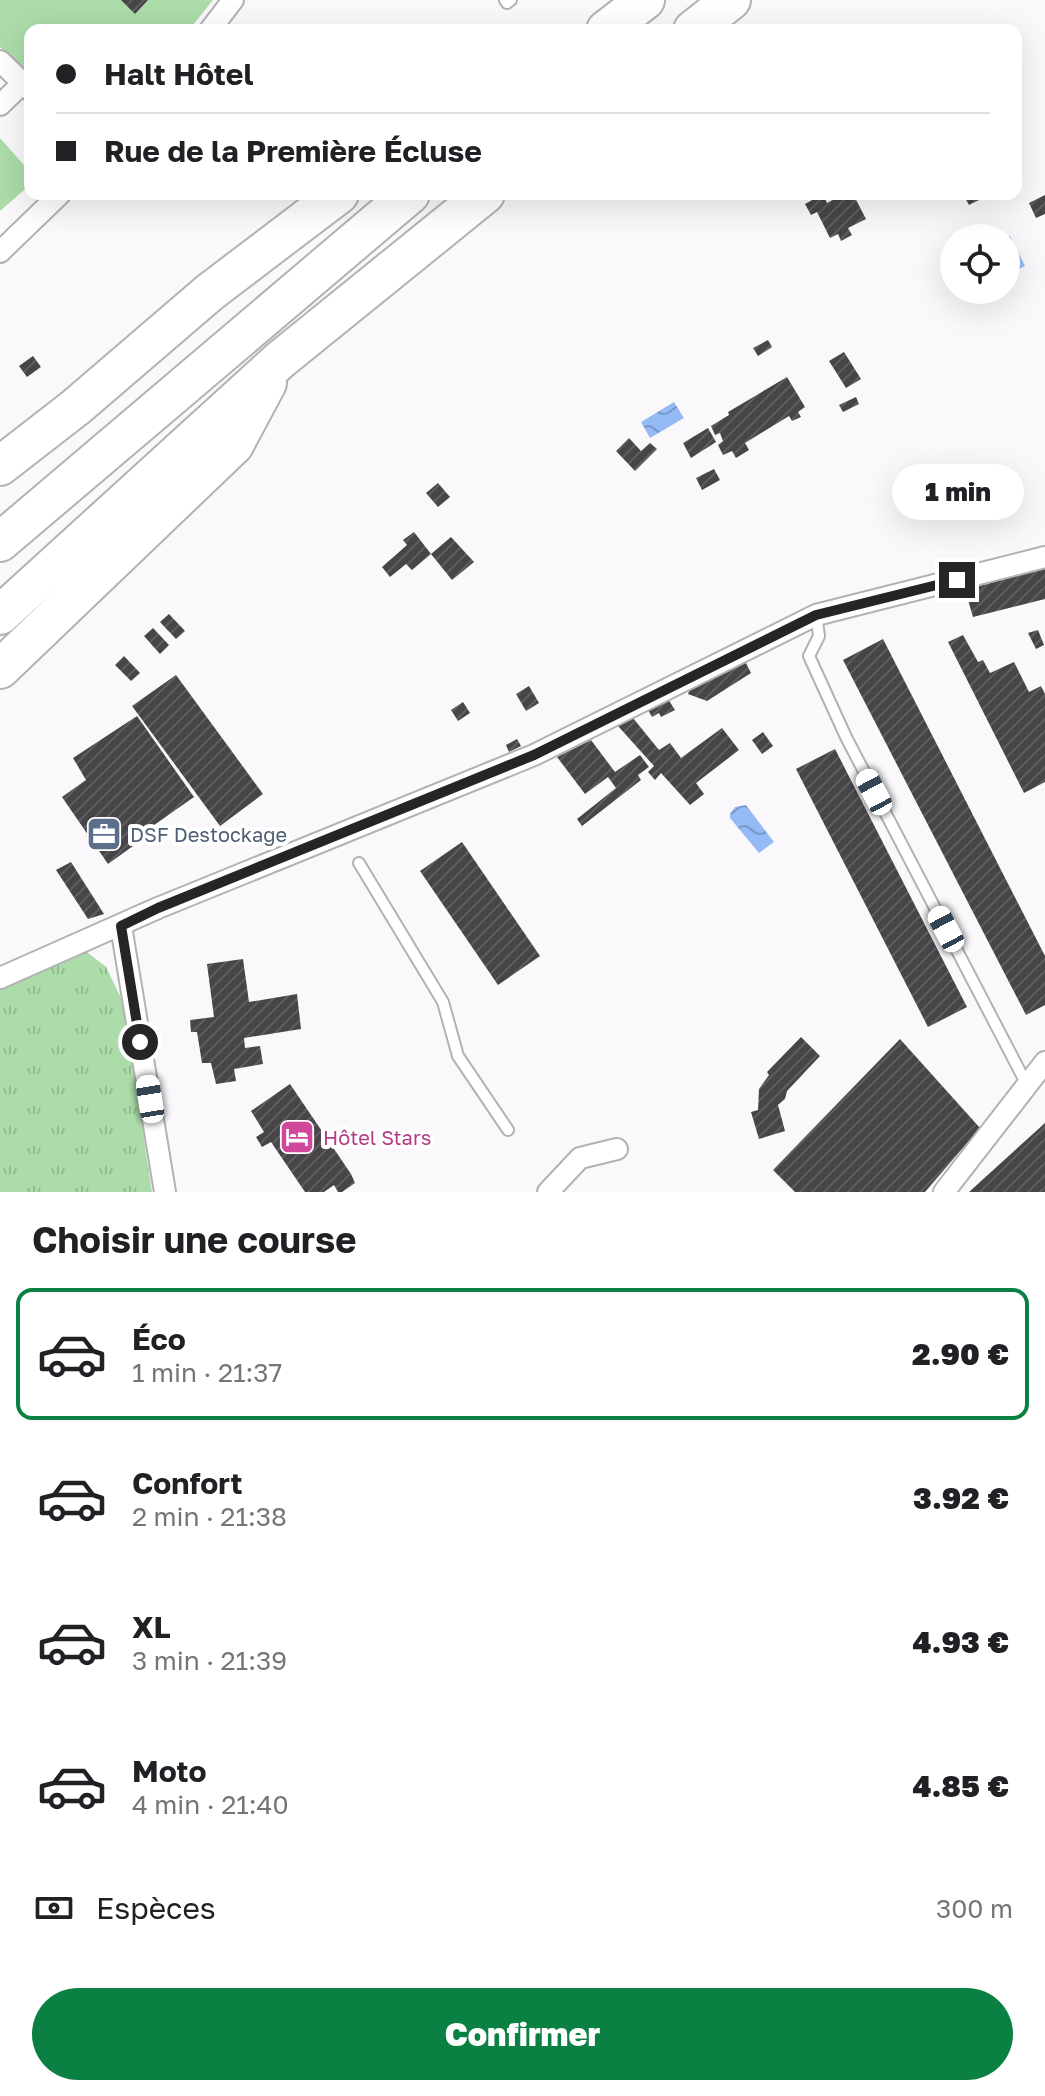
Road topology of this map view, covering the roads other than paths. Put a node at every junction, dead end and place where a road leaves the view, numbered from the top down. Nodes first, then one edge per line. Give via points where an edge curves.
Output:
1 (233, 0) edge
2 (505, 0) edge
3 (511, 0) edge
4 (645, 0) edge
5 (731, 0) edge
6 (215, 24) edge
7 (614, 24) edge
8 (701, 24) edge
9 (0, 61) edge
10 (24, 83) edge
11 (24, 88) edge
12 (0, 105) edge
13 (54, 200) edge
14 (331, 200) edge
15 (403, 200) edge
16 (478, 200) edge
17 (0, 252) edge
18 (280, 360) junction
19 (0, 466) edge
20 (0, 542) edge
21 (1045, 557) edge
22 (0, 615) edge
23 (816, 615) junction
24 (0, 669) edge
25 (359, 863) dead end
26 (121, 926) junction
27 (0, 978) edge
28 (1045, 1062) edge
29 (1027, 1085) junction
30 (508, 1130) dead end
31 (617, 1149) dead end
32 (165, 1192) edge
33 (548, 1192) edge
34 (944, 1192) edge

1 - 6 street
2 - 3 lane
4 - 7 highway
5 - 8 highway
9 - 10 street
11 - 12 street
13 - 17 street
14 - 19 highway via 210,292
15 - 20 highway
16 - 18 highway
18 - 22 highway
18 - 24 highway via 234,445
21 - 23 street
23 - 26 street via 534,755
23 - 29 lane via 819,636 809,656
25 - 30 lane via 443,1002 458,1056
26 - 27 street
26 - 32 street
28 - 29 street
29 - 34 street
31 - 33 street via 580,1158

